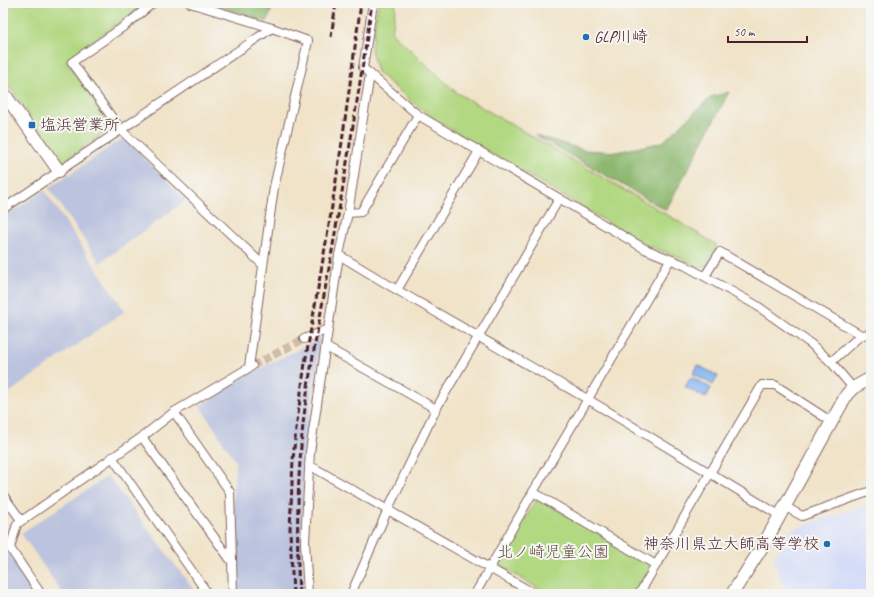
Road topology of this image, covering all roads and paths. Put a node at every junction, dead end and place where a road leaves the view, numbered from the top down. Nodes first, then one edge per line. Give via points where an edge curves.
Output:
1 (153, 3) edge
2 (190, 3) edge
3 (374, 3) edge
4 (272, 28) junction
5 (370, 74) junction
6 (3, 92) edge
7 (418, 115) junction
8 (122, 130) junction
9 (479, 151) junction
10 (59, 171) junction
11 (559, 199) junction
12 (3, 209) edge
13 (348, 213) junction
14 (339, 255) junction
15 (670, 260) junction
16 (263, 265) junction
17 (705, 276) junction
18 (397, 290) junction
19 (328, 329) junction
20 (871, 334) edge
21 (861, 335) junction
22 (478, 337) junction
23 (304, 339) tunnel mouth
24 (326, 347) junction
25 (831, 362) junction
26 (871, 378) edge
27 (853, 388) junction
28 (589, 400) junction
29 (436, 409) junction
30 (174, 412) junction
31 (832, 422) junction
32 (142, 437) junction
33 (112, 457) junction
34 (309, 465) junction
35 (710, 474) junction
36 (871, 491) edge
37 (533, 492) junction
38 (3, 495) edge
39 (388, 509) junction
40 (782, 510) junction
41 (21, 520) junction
42 (232, 562) junction
43 (656, 565) junction
44 (491, 568) junction
45 (41, 594) edge
46 (208, 594) edge
47 (233, 594) edge
48 (308, 594) edge
49 (351, 594) edge
50 (475, 594) edge
51 (535, 594) edge
52 (639, 594) edge
53 (732, 594) edge

1 - 8 street via 72,62
2 - 4 street
3 - 5 street via 363,68
4 - 8 street
4 - 16 street via 308,41 274,187
5 - 7 street
5 - 13 street
6 - 10 street
7 - 9 street
7 - 13 street via 361,212
8 - 10 street
8 - 16 street
9 - 11 street
9 - 18 street
10 - 12 street
11 - 15 street via 645,249
11 - 22 street
13 - 14 street
14 - 18 street
14 - 19 street
15 - 17 street
15 - 28 street
16 - 30 street via 250,366
17 - 21 street via 720,252
17 - 25 street via 756,305 811,344
18 - 22 street
19 - 23 street
19 - 24 street
20 - 21 street
21 - 25 street
22 - 28 street
22 - 29 street
24 - 29 street
24 - 34 street
25 - 27 street
26 - 27 street
27 - 31 street
28 - 35 street
28 - 37 street
29 - 39 street
30 - 32 street
30 - 42 street via 230,492
31 - 35 street via 775,385 762,385
31 - 40 street
32 - 33 street
32 - 42 street
33 - 41 street
33 - 46 street
34 - 39 street
34 - 48 street via 306,542
35 - 40 street
35 - 43 street
36 - 40 street via 802,516
37 - 43 street
37 - 44 street
38 - 41 street
39 - 44 street
39 - 49 street
40 - 53 street
41 - 45 street via 17,524 10,548
42 - 47 street
43 - 52 street
44 - 50 street
44 - 51 street

